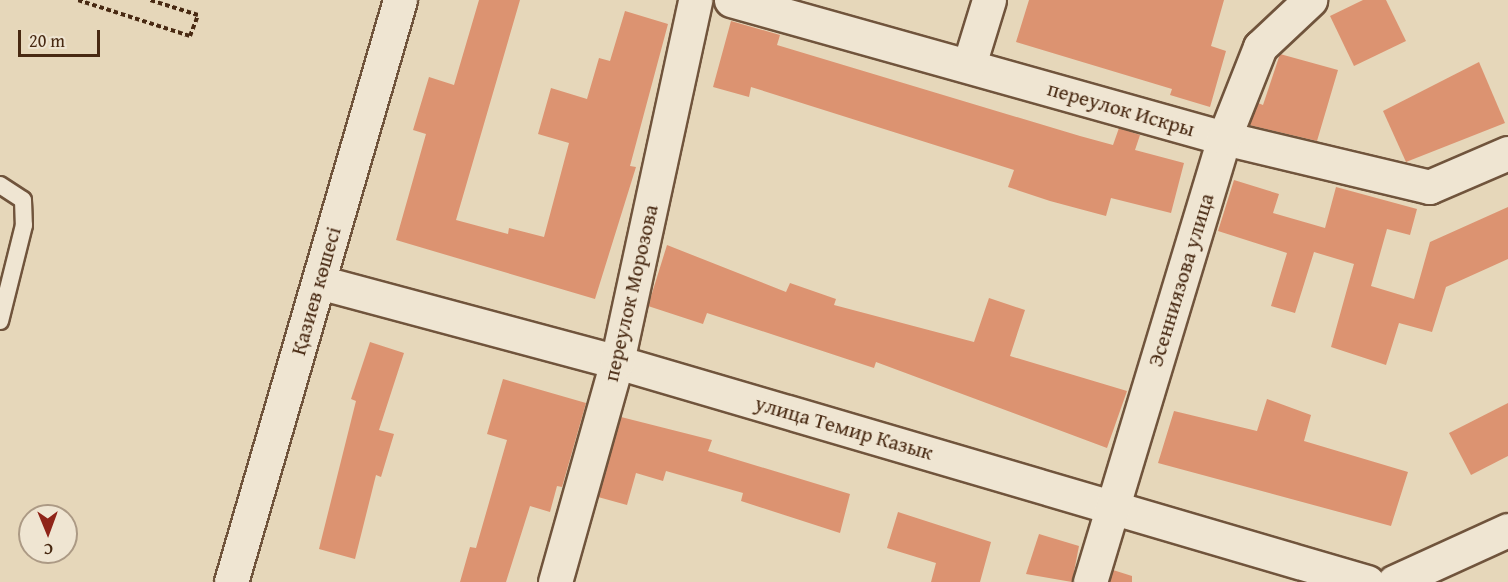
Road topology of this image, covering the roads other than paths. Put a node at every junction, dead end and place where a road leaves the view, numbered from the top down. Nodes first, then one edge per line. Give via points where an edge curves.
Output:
1 (400, 0) edge
2 (695, 0) edge
3 (731, 0) edge
4 (989, 0) edge
5 (1310, 0) edge
6 (969, 65) junction
7 (1224, 138) junction
8 (1508, 153) edge
9 (0, 185) edge
10 (319, 282) junction
11 (0, 321) edge
12 (617, 362) junction
13 (1112, 507) junction
14 (1508, 530) edge
15 (231, 582) edge
16 (555, 582) edge
17 (1090, 582) edge
18 (1367, 582) edge
19 (1394, 582) edge

1 - 10 street, Қазиев көшесі
2 - 12 street, переулок Морозова
3 - 6 street, переулок Искры
4 - 6 street
5 - 7 street, Эсенниязова улица via 1260,47
6 - 7 street, переулок Искры
7 - 8 street, переулок Искры via 1429,187
7 - 13 street, Эсенниязова улица
9 - 11 lane via 23,200 24,225
10 - 12 street, улица Темир Казык
10 - 15 street, Қазиев көшесі
12 - 13 street, улица Темир Казык
12 - 16 street, переулок Морозова
13 - 17 street, Эсенниязова улица
13 - 18 street, улица Темир Казык
14 - 19 street

